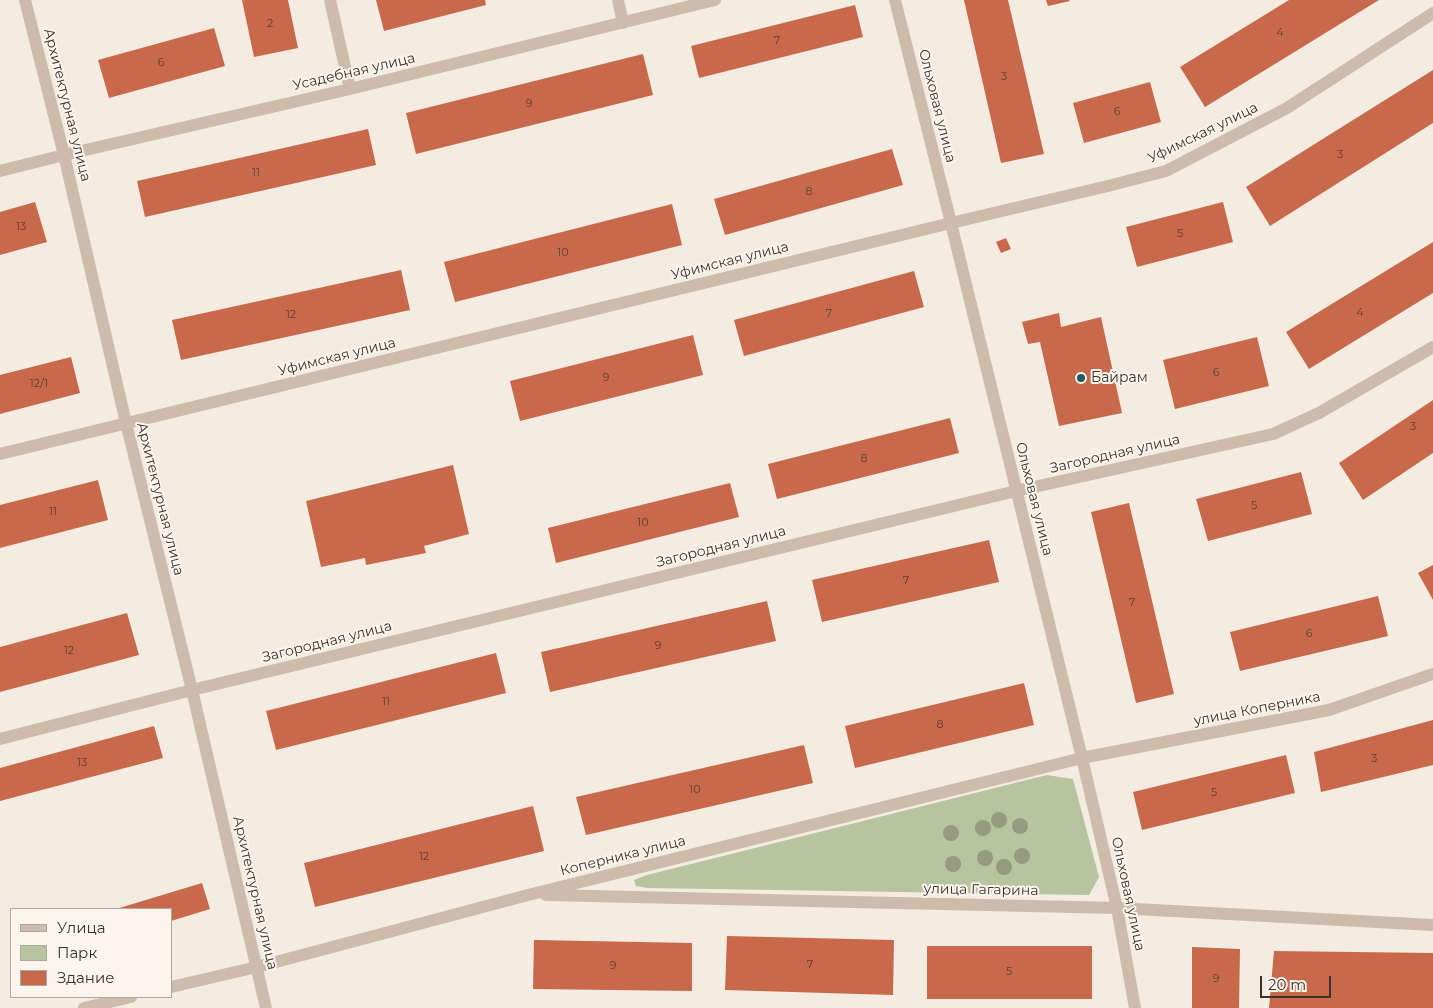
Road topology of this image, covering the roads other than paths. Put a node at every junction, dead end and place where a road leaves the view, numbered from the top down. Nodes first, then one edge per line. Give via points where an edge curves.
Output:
1 (25, 0) edge
2 (330, 0) edge
3 (618, 0) edge
4 (715, 0) edge
5 (895, 0) edge
6 (1433, 14) edge
7 (623, 23) junction
8 (350, 89) junction
9 (64, 155) junction
10 (0, 172) edge
11 (951, 223) junction
12 (1433, 347) edge
13 (126, 423) junction
14 (0, 454) edge
15 (1016, 491) junction
16 (1433, 674) edge
17 (192, 690) junction
18 (0, 739) edge
19 (1082, 758) junction
20 (528, 895) junction
21 (1117, 908) junction
22 (1433, 925) edge
23 (257, 967) junction
24 (172, 987) edge
25 (128, 998) edge
26 (266, 1007) edge
27 (84, 1008) edge
28 (1135, 1008) edge

1 - 9 street, Архитектурная улица
2 - 8 street
3 - 7 street
4 - 7 street, Усадебная улица
5 - 11 street, Ольховая улица
6 - 11 street, Уфимская улица via 1288,108 1166,171
7 - 8 street, Усадебная улица
8 - 9 street, Усадебная улица
9 - 10 street, Усадебная улица
9 - 13 street, Архитектурная улица
11 - 13 street, Уфимская улица
11 - 15 street, Ольховая улица
12 - 15 street, Загородная улица via 1319,414 1273,434
13 - 14 street, Уфимская улица
13 - 17 street, Архитектурная улица
15 - 17 street, Загородная улица
15 - 19 street, Ольховая улица
16 - 19 street, улица Коперника via 1329,710
17 - 18 street, Загородная улица
17 - 23 street, Архитектурная улица
19 - 20 street, Коперника улица
19 - 21 street, Ольховая улица
20 - 21 street, улица Гагарина
20 - 23 street, Коперника улица
21 - 22 street, улица Гагарина
21 - 28 street, Ольховая улица
23 - 24 street, Коперника улица
23 - 26 street, Архитектурная улица
25 - 27 street

